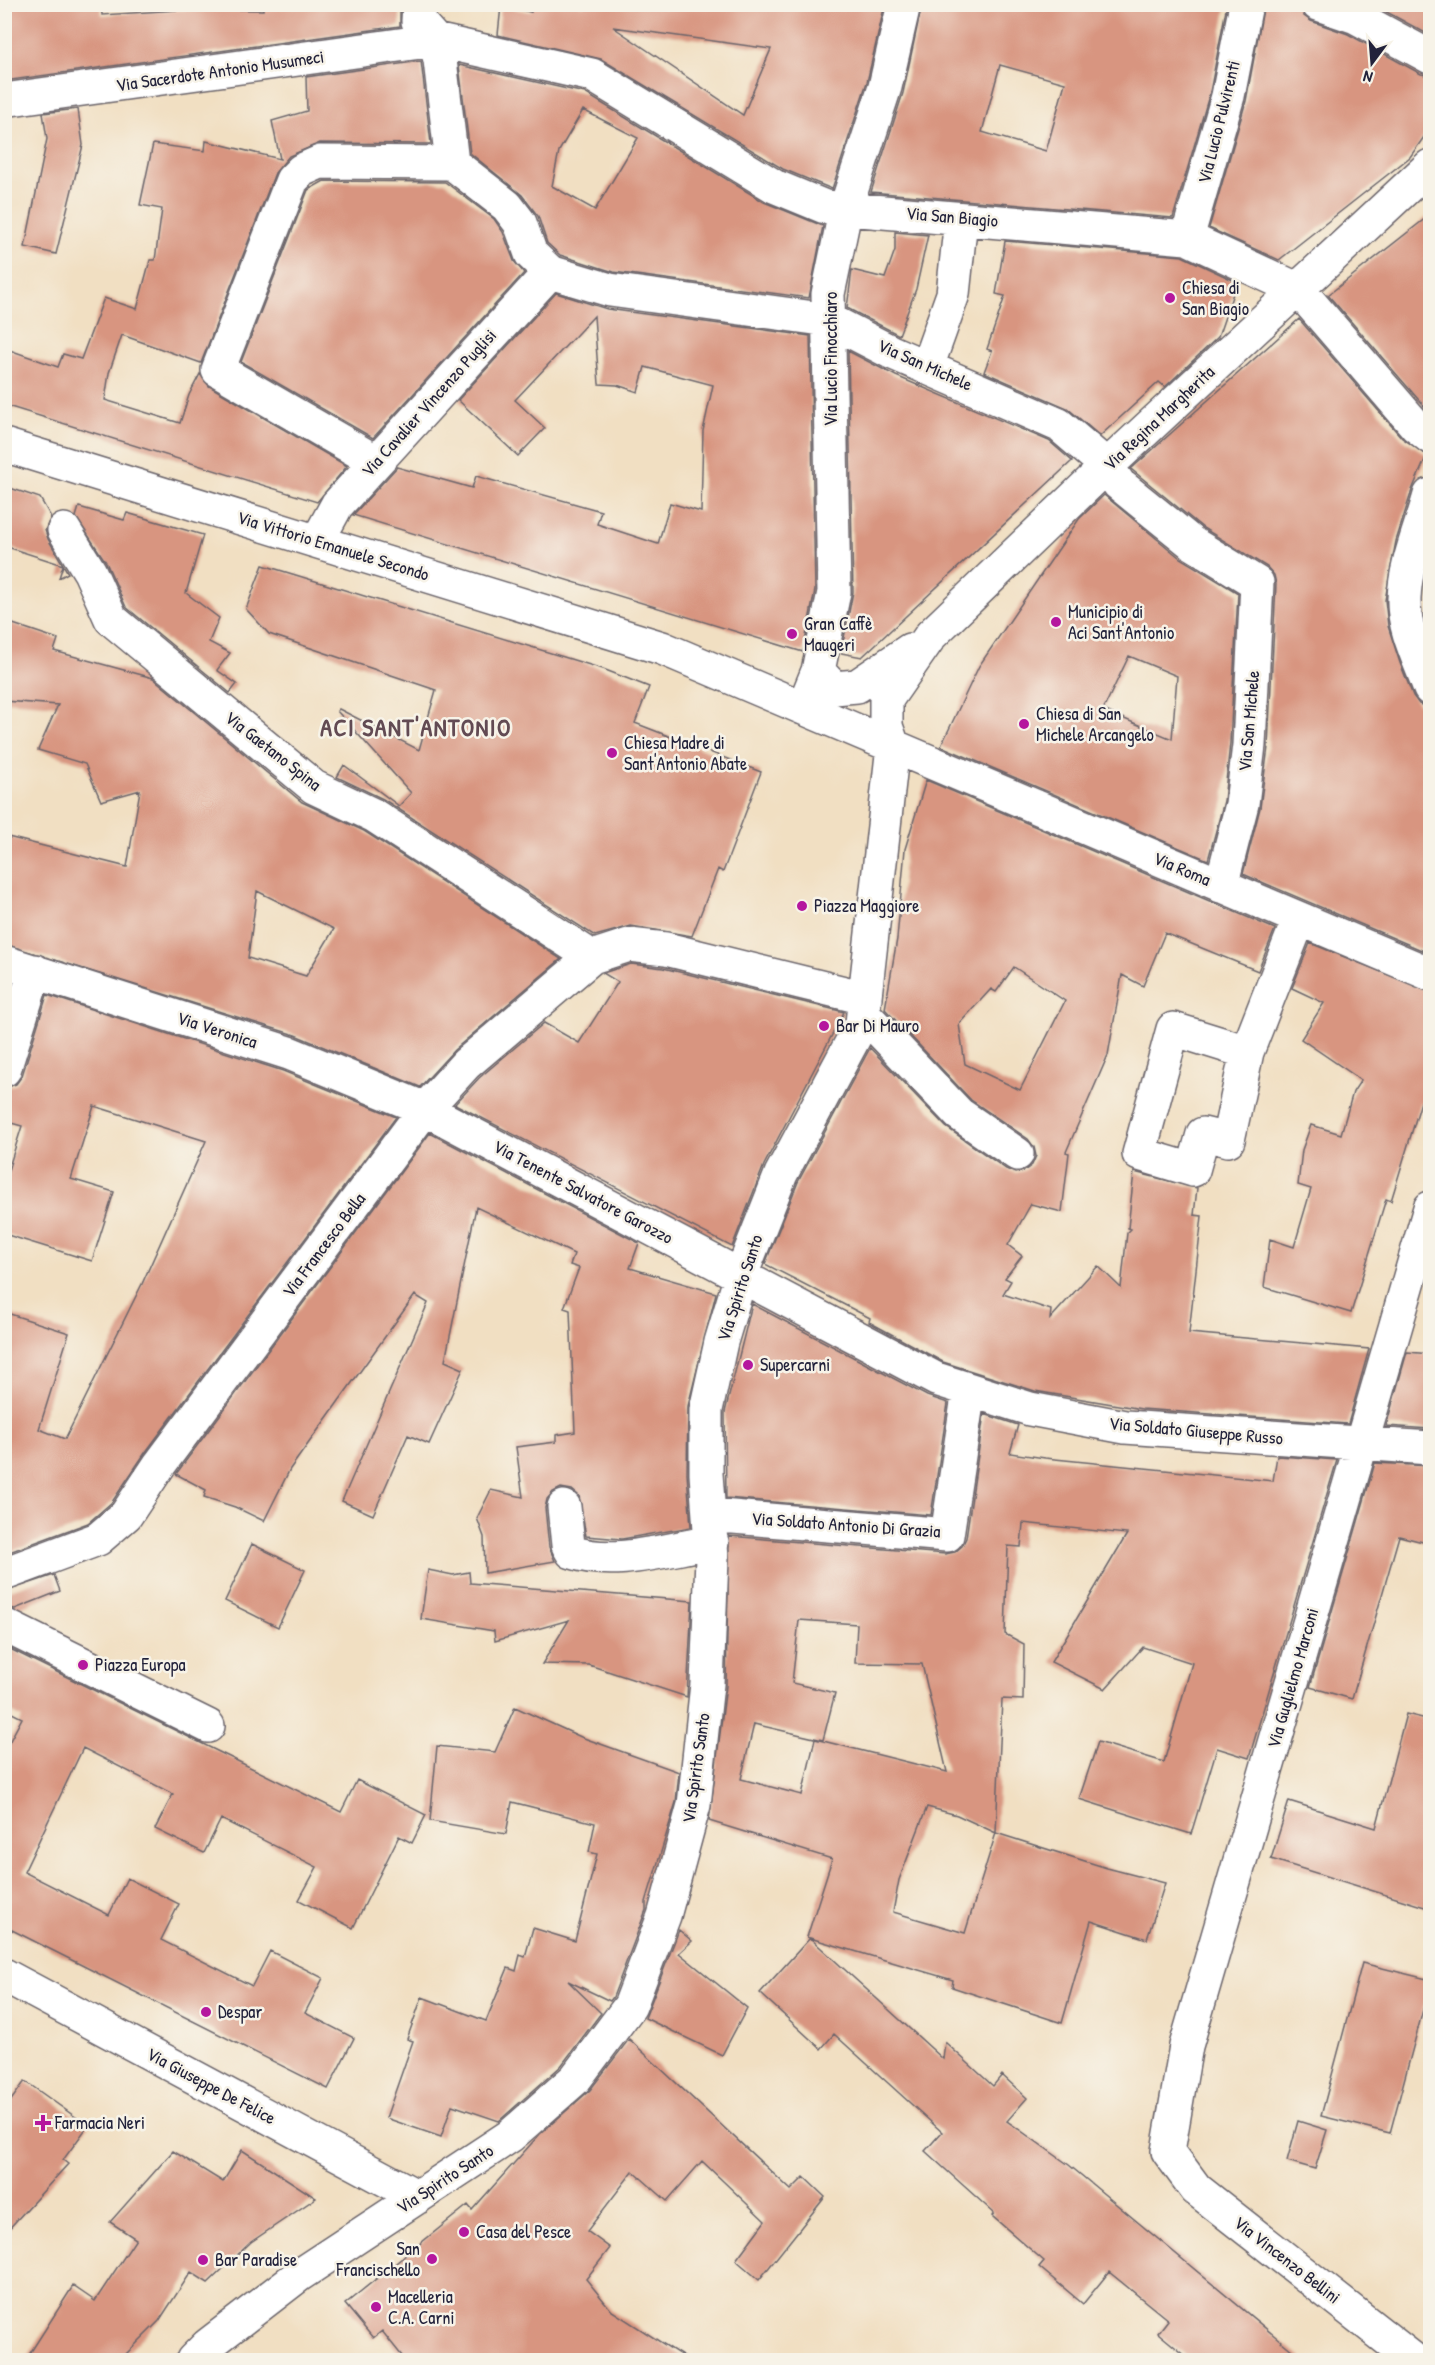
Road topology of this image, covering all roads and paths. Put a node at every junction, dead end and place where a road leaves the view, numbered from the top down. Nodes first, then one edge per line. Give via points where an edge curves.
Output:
1 (419, 4) edge
2 (904, 4) edge
3 (1246, 4) edge
4 (1318, 4) edge
5 (435, 40) junction
6 (1431, 57) edge
7 (4, 100) edge
8 (452, 163) junction
9 (1431, 166) edge
10 (846, 207) junction
11 (961, 219) junction
12 (1187, 238) junction
13 (550, 272) junction
14 (1299, 290) junction
15 (829, 320) junction
16 (927, 367) junction
17 (1431, 437) edge
18 (4, 445) edge
19 (375, 461) junction
20 (1107, 466) junction
21 (1431, 495) edge
22 (64, 530) dead end
23 (318, 540) junction
24 (931, 635) junction
25 (820, 661) junction
26 (1431, 688) edge
27 (803, 708) junction
28 (893, 746) junction
29 (1221, 886) junction
30 (1299, 919) junction
31 (592, 957) junction
32 (20, 966) edge
33 (1431, 974) edge
34 (863, 1011) junction
35 (1247, 1052) junction
36 (4, 1070) edge
37 (425, 1109) junction
38 (1017, 1154) dead end
39 (1431, 1208) edge
40 (741, 1275) junction
41 (969, 1390) junction
42 (1361, 1443) junction
43 (1431, 1448) edge
44 (564, 1507) dead end
45 (710, 1528) junction
46 (4, 1574) edge
47 (4, 1625) edge
48 (208, 1726) dead end
49 (4, 1975) edge
50 (1168, 2151) joint
51 (418, 2197) junction
52 (193, 2361) edge
53 (1414, 2361) edge

1 - 5 street via 418,21
2 - 10 street, Via Lucio Finocchiaro via 885,87
3 - 12 street, Via Lucio Pulvirenti via 1228,96
4 - 6 street via 1356,17
5 - 7 street, Via Sacerdote Antonio Musumeci
5 - 8 street
5 - 10 street, Via San Biagio via 592,75 774,186 825,207
8 - 13 street via 507,206 520,223 531,254
8 - 19 street via 320,162 302,170 292,180 218,370
9 - 14 street, Via Regina Margherita
10 - 11 street, Via San Biagio
10 - 15 street, Via Lucio Finocchiaro via 828,294
11 - 12 street, Via San Biagio
11 - 16 street via 953,294
12 - 14 street, Via San Biagio
13 - 15 street, Via San Michele via 610,290
13 - 19 street, Via Cavalier Vincenzo Puglisi
14 - 17 street, Via San Biagio via 1416,426
14 - 20 street, Via Regina Margherita
15 - 16 street, Via San Michele
15 - 25 street, Via Lucio Finocchiaro via 834,592
16 - 20 street, Via San Michele via 1059,425
18 - 23 street, Via Vittorio Emanuele Secondo
19 - 23 street, Via Cavalier Vincenzo Puglisi via 337,505
20 - 24 street, Via Regina Margherita
20 - 29 street, Via San Michele via 1119,484 1192,543 1257,583 1242,804
21 - 26 street via 1408,570 1404,600 1407,625
22 - 31 street, Via Gaetano Spina via 90,572 111,619 314,787 373,815
23 - 27 street, Via Vittorio Emanuele Secondo via 662,648
24 - 25 street via 857,686 834,688
24 - 28 street, Via Regina Margherita via 886,700 885,726
25 - 27 street, Via Lucio Finocchiaro
27 - 28 street, Via Roma
28 - 29 street, Via Roma
28 - 34 street
29 - 30 street, Via Roma
30 - 33 street, Via Roma
30 - 35 street
31 - 34 street, Via Francesco Bella via 629,945 666,949
31 - 37 street, Via Francesco Bella via 466,1064
32 - 36 street
32 - 37 street, Via Veronica via 289,1053
34 - 38 street via 959,1114
34 - 40 street, Via Spirito Santo via 781,1174
35 - 35 street via 1173,1029 1139,1154 1192,1170 1203,1134 1228,1140
37 - 40 street, Via Tenente Salvatore Garozzo
37 - 46 street, Via Francesco Bella via 126,1515 98,1539
39 - 42 street, Via Guglielmo Marconi
40 - 41 street, Via Soldato Giuseppe Russo via 936,1379
40 - 45 street, Via Spirito Santo via 706,1410
41 - 42 street, Via Soldato Giuseppe Russo via 1030,1409 1125,1428
41 - 45 street, Via Soldato Antonio Di Grazia via 947,1535
42 - 43 street, Via Soldato Giuseppe Russo
42 - 50 street, Via Guglielmo Marconi via 1186,2046
44 - 45 street via 568,1545 572,1552 586,1557 609,1559
45 - 51 street, Via Spirito Santo via 707,1684 694,1805 664,1916 630,2006 575,2079 510,2136
47 - 48 street
49 - 51 street, Via Giuseppe De Felice
50 - 53 street, Via Vincenzo Bellini via 1196,2189
51 - 52 street, Via Spirito Santo via 299,2275

